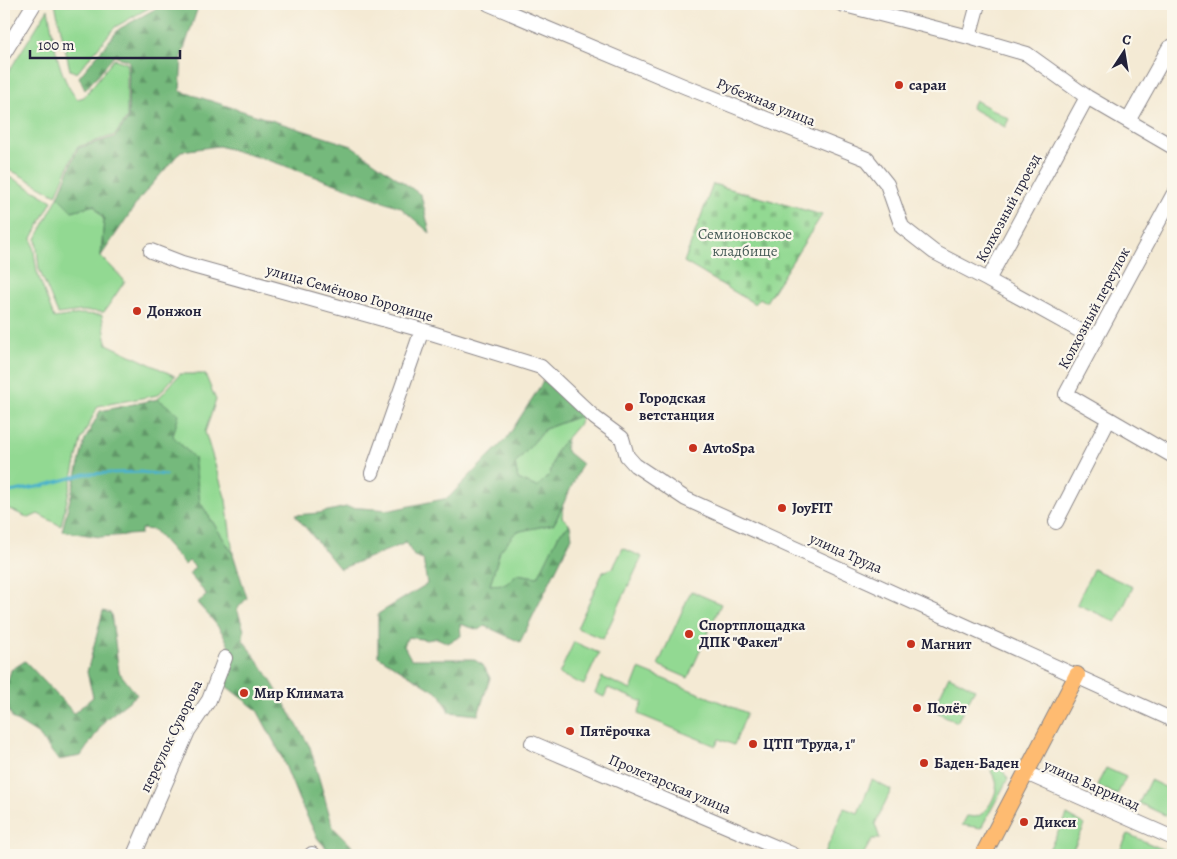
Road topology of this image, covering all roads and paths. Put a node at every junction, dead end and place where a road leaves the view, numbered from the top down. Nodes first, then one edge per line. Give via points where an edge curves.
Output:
1 (34, 4) edge
2 (489, 4) edge
3 (841, 4) edge
4 (978, 4) edge
5 (969, 37) junction
6 (1173, 46) edge
7 (4, 53) edge
8 (1087, 97) junction
9 (1128, 121) junction
10 (1173, 147) edge
11 (1173, 195) edge
12 (152, 251) dead end
13 (988, 280) junction
14 (422, 330) junction
15 (1095, 339) junction
16 (541, 367) joint
17 (1109, 419) junction
18 (1173, 456) edge
19 (372, 473) dead end
20 (1056, 522) dead end
21 (225, 658) dead end
22 (1076, 675) junction
23 (1173, 720) edge
24 (532, 744) dead end
25 (1026, 773) junction
26 (1173, 838) edge
27 (134, 855) edge
28 (794, 855) edge
29 (983, 855) edge

1 - 7 street
2 - 13 street, Рубежная улица via 867,159 887,184 902,227 934,252
3 - 5 street
4 - 5 street
5 - 8 street via 1027,54
6 - 9 street
8 - 9 street
8 - 13 street, Колхозный проезд
9 - 10 street
11 - 15 street, Колхозный переулок
12 - 14 street, улица Семёново Городище via 182,263
13 - 15 street, Колхозный проезд
14 - 16 street, улица Семёново Городище
14 - 19 street
15 - 17 street, Колхозный переулок via 1066,394
16 - 22 street, улица Труда via 595,418 622,438 627,456 635,465 686,499
17 - 18 street, Колхозный переулок
17 - 20 street
21 - 27 street, переулок Суворова via 208,700 188,732
22 - 23 street, улица Труда
22 - 25 main road
24 - 28 street, Пролетарская улица
25 - 26 street, улица Баррикад
25 - 29 main road

